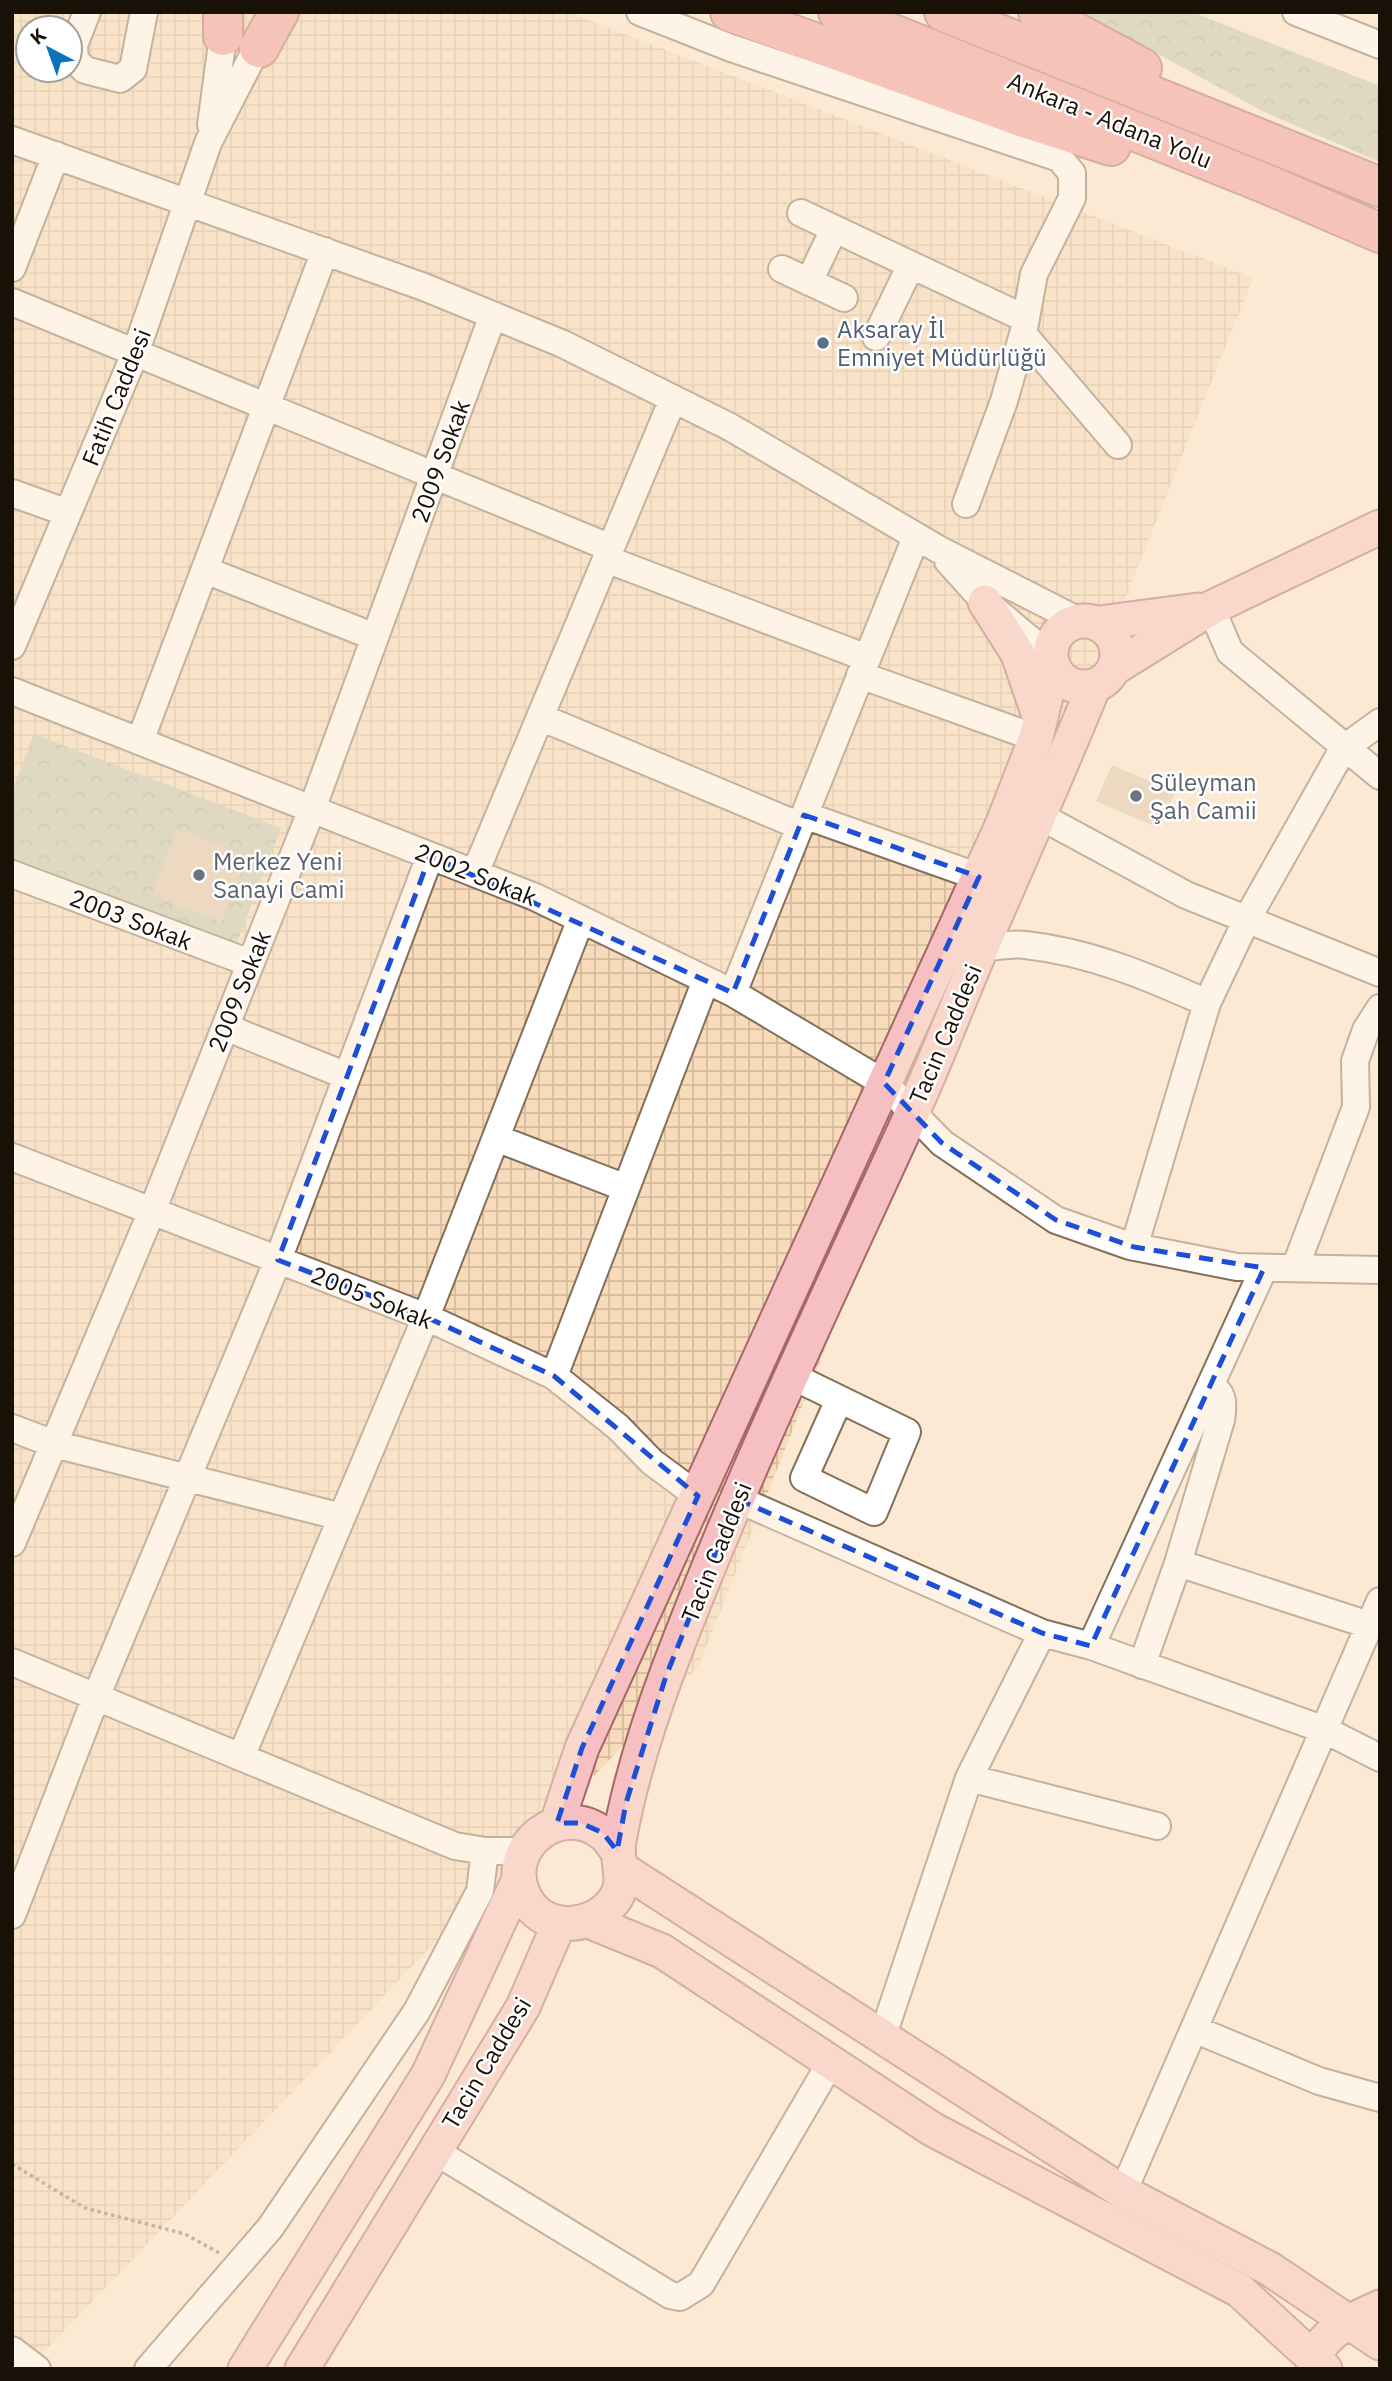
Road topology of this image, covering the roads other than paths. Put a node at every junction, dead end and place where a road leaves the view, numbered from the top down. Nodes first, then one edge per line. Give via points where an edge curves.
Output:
1 (87, 12) edge
2 (144, 12) edge
3 (271, 12) edge
4 (279, 12) edge
5 (640, 12) edge
6 (730, 12) edge
7 (838, 12) edge
8 (944, 12) edge
9 (1038, 12) edge
10 (1296, 12) edge
11 (224, 20) edge
12 (1380, 45) edge
13 (259, 48) junction
14 (1016, 130) junction
15 (12, 140) edge
16 (208, 143) junction
17 (1291, 150) junction
18 (57, 155) junction
19 (1269, 185) junction
20 (1380, 187) edge
21 (189, 202) junction
22 (801, 213) dead end
23 (834, 229) junction
24 (1380, 233) edge
25 (325, 251) junction
26 (911, 265) junction
27 (12, 268) edge
28 (782, 269) dead end
29 (809, 282) junction
30 (844, 298) dead end
31 (12, 302) edge
32 (493, 315) junction
33 (1024, 327) junction
34 (876, 337) dead end
35 (136, 351) junction
36 (673, 399) junction
37 (267, 405) junction
38 (1118, 445) dead end
39 (435, 475) junction
40 (12, 493) edge
41 (966, 504) dead end
42 (68, 513) junction
43 (1380, 527) edge
44 (927, 543) junction
45 (608, 554) junction
46 (205, 570) junction
47 (985, 602) junction
48 (1211, 608) junction
49 (1089, 622) junction
50 (375, 637) junction
51 (12, 646) edge
52 (1052, 662) junction
53 (864, 666) junction
54 (1105, 676) junction
55 (12, 691) edge
56 (540, 717) junction
57 (1380, 722) edge
58 (1039, 730) junction
59 (140, 741) junction
60 (1343, 749) junction
61 (1380, 776) edge
62 (312, 809) junction
63 (1040, 816) junction
64 (802, 821) junction
65 (430, 856) junction
66 (475, 873) junction
67 (12, 874) edge
68 (979, 877) junction
69 (581, 919) junction
70 (1247, 919) junction
71 (981, 948) junction
72 (250, 963) junction
73 (1380, 973) edge
74 (706, 980) junction
75 (733, 993) junction
76 (1207, 1003) junction
77 (1380, 1008) edge
78 (225, 1027) junction
79 (347, 1076) junction
80 (884, 1083) junction
81 (913, 1110) junction
82 (496, 1138) junction
83 (12, 1157) edge
84 (626, 1188) junction
85 (152, 1211) junction
86 (1134, 1247) junction
87 (278, 1259) junction
88 (1264, 1268) junction
89 (1295, 1268) junction
90 (1380, 1270) edge
91 (426, 1317) junction
92 (554, 1376) junction
93 (792, 1376) junction
94 (1210, 1387) junction
95 (839, 1399) dead end
96 (12, 1428) edge
97 (54, 1444) junction
98 (187, 1478) junction
99 (698, 1496) junction
100 (737, 1499) junction
101 (342, 1517) junction
102 (12, 1543) edge
103 (1178, 1563) junction
104 (1375, 1613) edge
105 (1042, 1633) junction
106 (1091, 1646) junction
107 (12, 1662) edge
108 (1142, 1665) junction
109 (96, 1697) junction
110 (1325, 1730) junction
111 (241, 1757) junction
112 (1380, 1758) edge
113 (969, 1778) junction
114 (557, 1824) junction
115 (1157, 1826) dead end
116 (24, 1849) edge
117 (485, 1851) junction
118 (620, 1860) junction
119 (521, 1865) junction
120 (12, 1915) edge
121 (575, 1923) junction
122 (1194, 2029) junction
123 (883, 2035) junction
124 (831, 2062) junction
125 (1380, 2098) edge
126 (433, 2150) junction
127 (1123, 2192) junction
128 (1380, 2307) edge
129 (1350, 2322) junction
130 (1380, 2343) edge
131 (12, 2350) edge
132 (1317, 2366) edge
133 (37, 2369) edge
134 (148, 2369) edge
135 (245, 2369) edge
136 (302, 2369) edge

1 - 2 street via 74,45 75,60 85,70 120,79 133,69
3 - 13 street
4 - 13 highway
5 - 14 street via 731,48
6 - 14 highway
7 - 19 highway, Ankara - Adana Yolu
8 - 17 highway, Ankara - Adana Yolu
9 - 17 highway
10 - 12 street
11 - 16 street
13 - 16 street
14 - 19 highway
14 - 33 street via 1059,158 1072,173 1072,198 1034,274
15 - 18 street
16 - 21 street, Fatih Caddesi
17 - 20 highway, Ankara - Adana Yolu
18 - 21 street
18 - 27 street
19 - 24 highway, Ankara - Adana Yolu
21 - 25 street
21 - 35 street, Fatih Caddesi
22 - 23 street
23 - 26 street
23 - 29 street
25 - 32 street
25 - 37 street
26 - 33 street
26 - 34 street
28 - 29 street
29 - 30 street
31 - 35 street
32 - 36 street
32 - 39 street, 2009 Sokak
33 - 38 street
33 - 41 street via 1004,401
35 - 37 street
35 - 42 street, Fatih Caddesi
36 - 44 street
36 - 45 street
37 - 39 street
37 - 46 street
39 - 45 street
39 - 50 street, 2009 Sokak
40 - 42 street
42 - 51 street, Fatih Caddesi
43 - 48 main road
44 - 47 street
44 - 49 street
44 - 53 street
45 - 53 street
45 - 56 street
46 - 50 street
46 - 59 street
47 - 52 street
47 - 58 main road via 1018,654
48 - 49 main road
48 - 54 main road
48 - 60 street via 1230,652
49 - 52 main road via 1070,624 1055,638
49 - 54 main road via 1114,637 1118,657
50 - 62 street, 2009 Sokak
52 - 54 main road via 1066,682 1075,686
52 - 58 main road, Tacin Caddesi
53 - 58 street
53 - 64 street
54 - 63 main road, Tacin Caddesi
55 - 59 street, 2002 Sokak
56 - 64 street
56 - 66 street
57 - 60 street
58 - 68 main road, Tacin Caddesi
59 - 62 street, 2002 Sokak
60 - 61 street
60 - 70 street
62 - 65 street, 2002 Sokak
62 - 72 street, 2009 Sokak
63 - 70 street via 1186,895
63 - 71 main road, Tacin Caddesi
64 - 68 street
64 - 75 street
65 - 66 street, 2002 Sokak
65 - 79 street
66 - 69 street, 2002 Sokak
67 - 72 street, 2003 Sokak
68 - 80 main road, Tacin Caddesi
69 - 74 street, 2002 Sokak
69 - 82 street
70 - 73 street
70 - 76 street
71 - 76 street via 1023,945 1106,962
71 - 81 main road, Tacin Caddesi
72 - 78 street, 2009 Sokak
74 - 75 street, 2002 Sokak
74 - 84 street
75 - 80 street, 2002 Sokak
76 - 86 street
77 - 89 street via 1355,1061 1356,1107
78 - 79 street
78 - 85 street, 2009 Sokak
79 - 87 street
80 - 81 street, 2002 Sokak
80 - 99 main road, Tacin Caddesi
81 - 86 street, 2002 Sokak via 942,1143 1056,1220
81 - 93 main road, Tacin Caddesi
82 - 84 street
82 - 91 street
83 - 85 street, 2005 Sokak
84 - 92 street
85 - 87 street, 2005 Sokak
85 - 97 street, 2009 Sokak
86 - 88 street, 2002 Sokak
87 - 91 street, 2005 Sokak
87 - 98 street
88 - 89 street, 2002 Sokak
88 - 94 street
89 - 90 street, 2002 Sokak
91 - 92 street, 2005 Sokak
91 - 101 street
92 - 99 street, 2005 Sokak
93 - 95 street
93 - 100 main road, Tacin Caddesi
94 - 103 street via 1223,1402 1221,1420
94 - 106 street
96 - 97 street
97 - 98 street
97 - 102 street, 2009 Sokak
98 - 101 street
98 - 109 street
99 - 114 main road, Tacin Caddesi via 582,1748
100 - 105 street
100 - 118 main road, Tacin Caddesi via 666,1676 626,1803
101 - 111 street
103 - 104 street
103 - 108 street
104 - 110 street
105 - 106 street
105 - 113 street
106 - 108 street
107 - 109 street
108 - 110 street
109 - 111 street
109 - 116 street
110 - 112 street
110 - 122 street
111 - 117 street via 456,1846
113 - 115 street
113 - 123 street
114 - 118 main road via 581,1823 603,1833
114 - 119 main road via 536,1834
116 - 120 street
117 - 119 street
117 - 134 street via 480,1891 417,2011 270,2228
118 - 121 main road, Tacin Caddesi via 615,1901
118 - 123 main road
119 - 121 main road via 529,1906 542,1918
119 - 135 main road, Tacin Caddesi via 428,2075
121 - 124 main road via 662,1951
121 - 126 main road, Tacin Caddesi
122 - 125 street via 1319,2081
122 - 127 street
123 - 127 main road
124 - 126 street via 701,2284 680,2297
124 - 132 main road via 932,2129 1240,2290
126 - 136 main road, Tacin Caddesi
127 - 129 main road via 1270,2269
128 - 129 main road
129 - 130 main road
129 - 132 main road via 1325,2338
131 - 133 street

